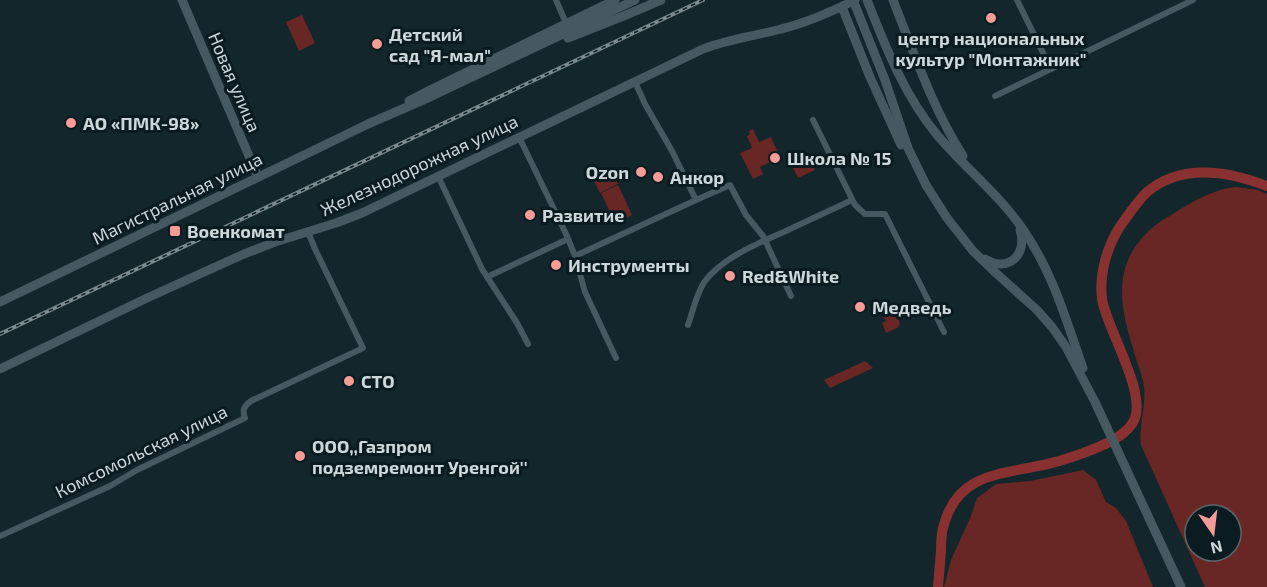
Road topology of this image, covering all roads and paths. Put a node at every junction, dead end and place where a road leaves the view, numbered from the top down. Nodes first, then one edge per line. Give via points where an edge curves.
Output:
1 (182, 0) edge
2 (556, 0) edge
3 (615, 0) edge
4 (635, 0) edge
5 (854, 0) edge
6 (867, 0) edge
7 (893, 0) edge
8 (1017, 0) edge
9 (1193, 0) edge
10 (659, 1) edge
11 (842, 7) junction
12 (567, 23) junction
13 (1051, 69) junction
14 (635, 82) junction
15 (458, 84) junction
16 (995, 96) dead end
17 (813, 120) dead end
18 (368, 124) junction
19 (519, 137) junction
20 (973, 173) junction
21 (438, 176) junction
22 (258, 177) junction
23 (696, 200) junction
24 (852, 200) junction
25 (938, 206) junction
26 (1014, 218) junction
27 (308, 232) junction
28 (568, 238) junction
29 (765, 240) junction
30 (973, 250) junction
31 (575, 256) junction
32 (487, 277) junction
33 (791, 296) dead end
34 (0, 302) edge
35 (688, 325) dead end
36 (944, 332) dead end
37 (528, 344) dead end
38 (616, 358) dead end
39 (0, 369) edge
40 (1095, 402) junction
41 (0, 536) edge
42 (1180, 587) edge

1 - 22 main road, Новая улица
2 - 12 street
3 - 12 main road, Магистральная улица
4 - 15 main road, Магистральная улица
5 - 11 main road, Железнодорожная улица
5 - 25 main road via 910,154
6 - 20 main road via 901,80 938,136
7 - 20 main road via 937,110
8 - 13 street
9 - 13 street
10 - 15 main road
11 - 14 main road, Железнодорожная улица via 782,29 714,45
11 - 25 main road via 908,160
12 - 18 main road, Магистральная улица
13 - 16 street
14 - 19 main road, Железнодорожная улица
14 - 23 street
15 - 18 main road, Магистральная улица
17 - 24 street
18 - 22 main road, Магистральная улица
19 - 21 main road, Железнодорожная улица
19 - 28 street
20 - 26 main road
21 - 27 main road, Железнодорожная улица via 362,213
21 - 32 street
22 - 34 main road, Магистральная улица
23 - 29 street via 730,185
23 - 31 street
24 - 29 street
24 - 36 street via 865,213 885,214
25 - 30 main road
26 - 30 main road via 1023,243 1012,260 995,264
26 - 40 main road via 1051,278
27 - 39 main road, Железнодорожная улица via 213,267
27 - 41 street, Комсомольская улица via 363,348 251,401 245,406 244,418
28 - 31 street
28 - 32 street
29 - 33 street
29 - 35 street via 711,274 700,289
30 - 40 main road via 1052,327
31 - 38 street via 585,292
32 - 37 street
40 - 42 main road

